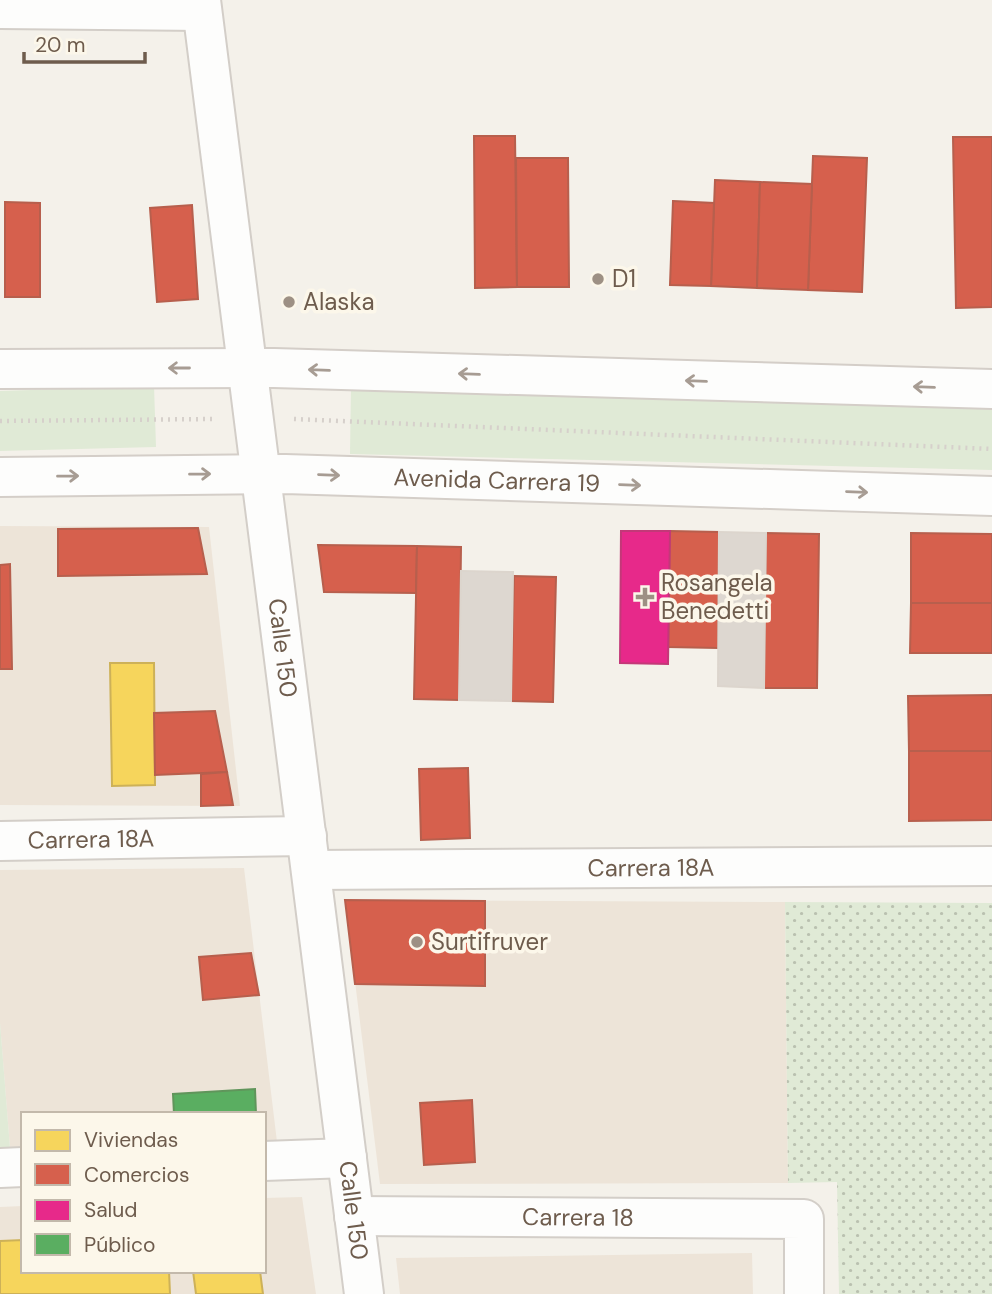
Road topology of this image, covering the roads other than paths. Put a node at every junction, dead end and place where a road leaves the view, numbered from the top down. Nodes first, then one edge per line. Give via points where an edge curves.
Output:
1 (201, 5) edge
2 (0, 9) edge
3 (247, 368) junction
4 (0, 369) edge
5 (992, 389) edge
6 (261, 473) junction
7 (0, 477) edge
8 (992, 496) edge
9 (0, 841) edge
10 (309, 853) junction
11 (992, 866) edge
12 (347, 1158) junction
13 (266, 1161) edge
14 (21, 1167) edge
15 (0, 1168) edge
16 (354, 1216) junction
17 (364, 1294) edge
18 (804, 1294) edge

1 - 2 street
1 - 3 street, Calle 150
3 -> 4 street
5 -> 3 street
3 - 6 street, Calle 150
7 -> 6 street, Avenida Carrera 19
6 -> 8 street, Avenida Carrera 19
6 - 10 street, Calle 150
9 - 10 street, Carrera 18A
10 - 11 street, Carrera 18A
10 - 12 street, Calle 150
12 - 13 street
12 - 16 street, Calle 150
14 - 15 street
16 - 17 street, Calle 150
16 - 18 street, Carrera 18 via 804,1219

